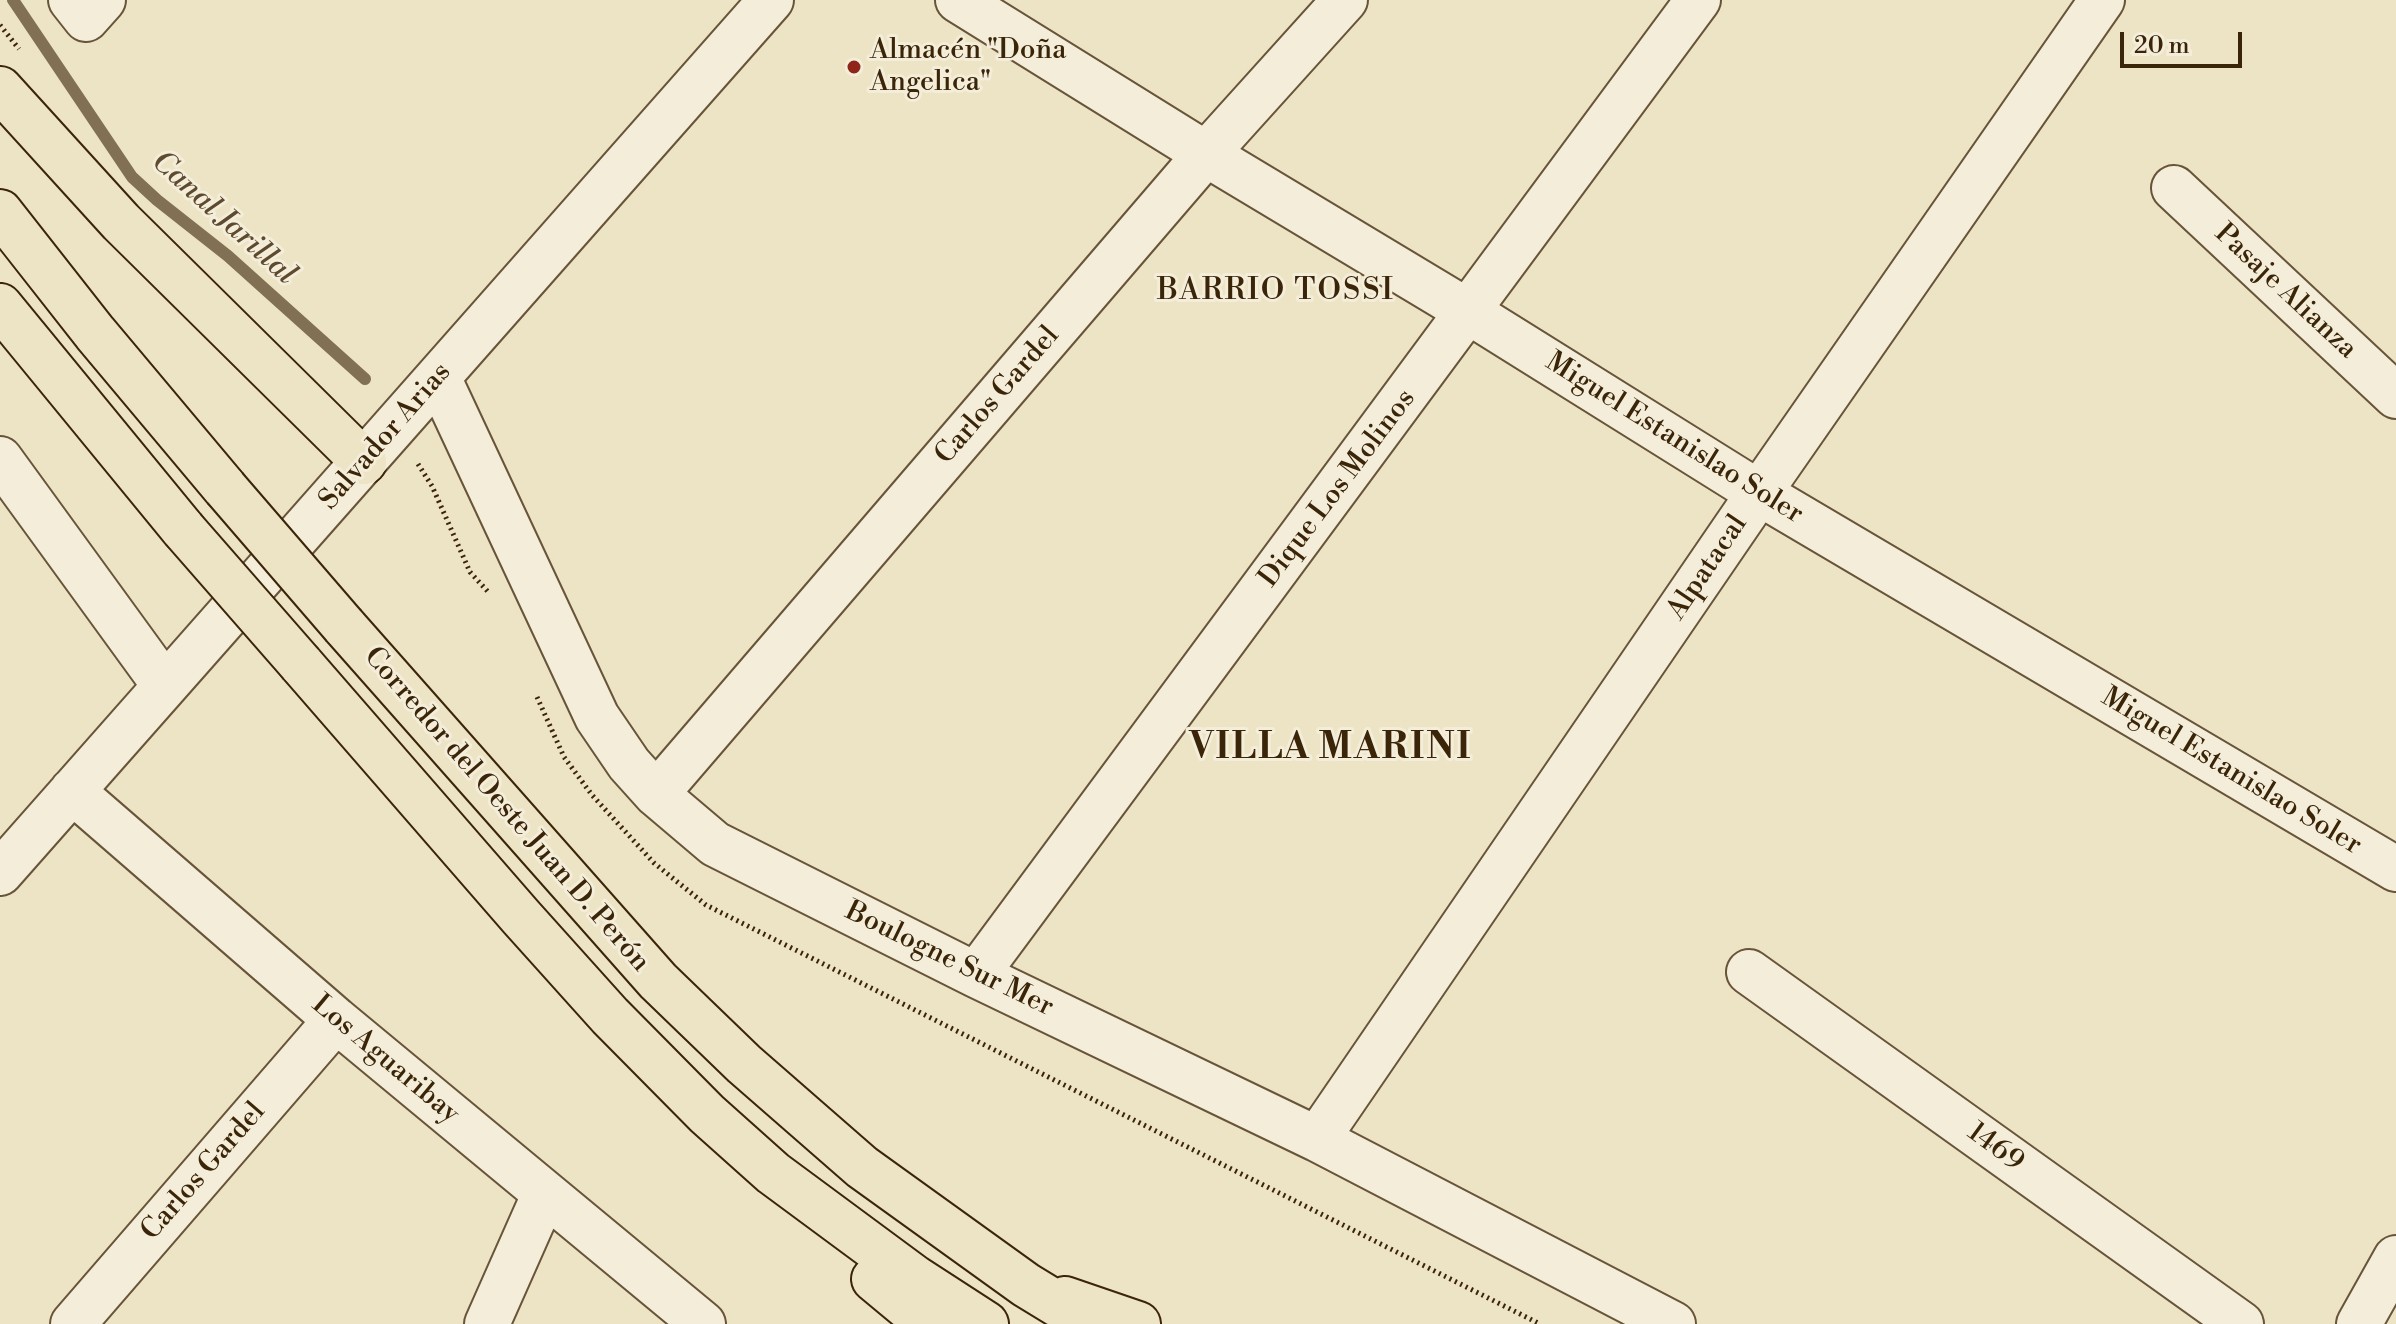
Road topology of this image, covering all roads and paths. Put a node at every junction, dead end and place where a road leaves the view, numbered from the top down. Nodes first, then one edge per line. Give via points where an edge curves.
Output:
1 (771, 0) edge
2 (958, 0) edge
3 (1345, 0) edge
4 (1698, 0) edge
5 (2102, 0) edge
6 (0, 89) edge
7 (1206, 154) junction
8 (2174, 188) dead end
9 (0, 212) edge
10 (0, 306) edge
11 (1469, 312) junction
12 (438, 377) junction
13 (2396, 396) edge
14 (0, 459) edge
15 (364, 462) junction
16 (1759, 493) junction
17 (165, 686) junction
18 (72, 791) junction
19 (656, 794) junction
20 (2396, 869) edge
21 (0, 873) edge
22 (1749, 972) dead end
23 (976, 975) junction
24 (336, 1020) junction
25 (1317, 1139) junction
26 (773, 1173) junction
27 (545, 1193) junction
28 (2396, 1258) edge
29 (1026, 1285) junction
30 (73, 1324) edge
31 (487, 1324) edge
32 (703, 1324) edge
33 (928, 1324) edge
34 (986, 1324) edge
35 (1090, 1324) edge
36 (1138, 1324) edge
37 (1673, 1324) edge
38 (2241, 1324) edge
39 (2359, 1324) edge

1 - 12 street, Salvador Arias
2 - 7 street, Miguel Estanislao Soler
3 - 7 street, Carlos Gardel
4 - 11 street, Dique Los Molinos
5 - 16 street, Alpatacal
6 - 15 highway via 121,222
7 - 11 street, Miguel Estanislao Soler
7 - 19 street, Carlos Gardel
8 - 13 street, Pasaje Alianza
9 - 29 highway, Corredor del Oeste Juan D. Perón, bridge via 225,488 658,981 832,1144
10 - 26 highway, Corredor del Oeste Juan D. Perón, bridge via 183,529 521,917 610,1016
11 - 16 street, Miguel Estanislao Soler
11 - 23 street, Dique Los Molinos
12 - 15 street, Salvador Arias
12 - 19 street, Boulogne Sur Mer via 597,717
14 - 17 street
15 - 17 street, Salvador Arias
16 - 20 street, Miguel Estanislao Soler
16 - 25 street, Alpatacal
17 - 18 street, Salvador Arias
18 - 21 street, Salvador Arias
18 - 24 street, Los Aguaribay
19 - 23 street, Boulogne Sur Mer via 715,844
22 - 38 street, 1469
23 - 25 street, Boulogne Sur Mer
24 - 27 street, Los Aguaribay
24 - 30 street, Carlos Gardel
25 - 37 street, Boulogne Sur Mer
26 - 33 highway via 835,1245
26 - 34 highway, Corredor del Oeste Juan D. Perón
27 - 31 street
27 - 32 street, Los Aguaribay
28 - 39 street
29 - 35 highway, Corredor del Oeste Juan D. Perón
29 - 36 highway

